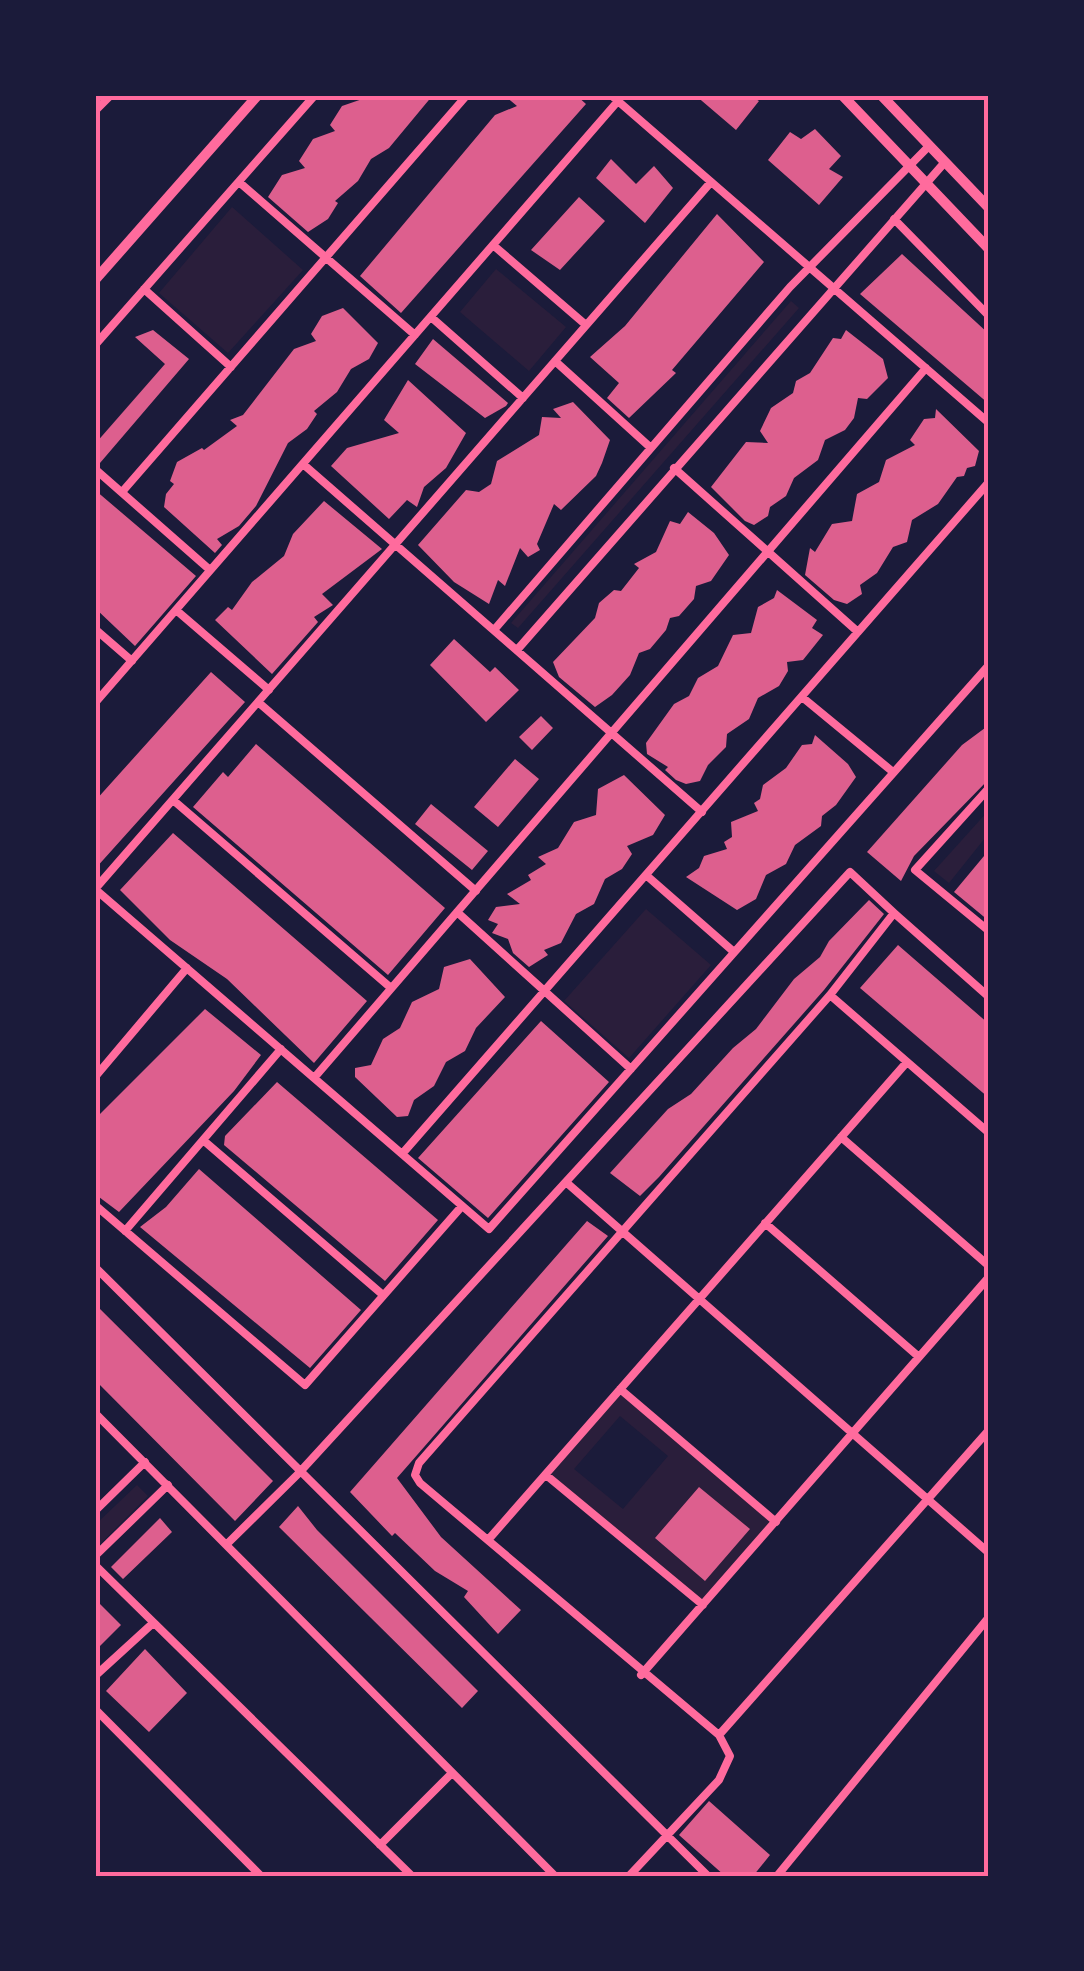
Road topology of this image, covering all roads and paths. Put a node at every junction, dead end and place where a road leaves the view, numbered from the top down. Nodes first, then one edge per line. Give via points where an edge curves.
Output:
1 (111, 95) edge
2 (258, 95) edge
3 (316, 95) edge
4 (466, 95) edge
5 (842, 95) edge
6 (881, 95) edge
7 (614, 98) edge
8 (95, 111) edge
9 (929, 146) junction
10 (944, 162) junction
11 (909, 165) junction
12 (239, 182) junction
13 (711, 182) junction
14 (926, 183) junction
15 (989, 208) edge
16 (894, 218) junction
17 (493, 245) junction
18 (989, 249) edge
19 (326, 258) junction
20 (808, 266) junction
21 (95, 280) edge
22 (832, 287) junction
23 (144, 289) junction
24 (989, 316) edge
25 (431, 317) junction
26 (586, 325) junction
27 (415, 335) junction
28 (95, 345) edge
29 (555, 361) junction
30 (231, 367) junction
31 (926, 368) junction
32 (523, 398) junction
33 (989, 423) edge
34 (651, 448) junction
35 (303, 464) junction
36 (674, 468) junction
37 (95, 469) edge
38 (989, 482) edge
39 (122, 492) junction
40 (395, 545) junction
41 (768, 552) junction
42 (210, 570) junction
43 (176, 610) junction
44 (95, 629) edge
45 (494, 630) junction
46 (858, 632) junction
47 (516, 650) junction
48 (132, 661) junction
49 (989, 665) edge
50 (269, 690) junction
51 (802, 697) junction
52 (258, 702) junction
53 (95, 703) edge
54 (612, 733) junction
55 (893, 772) junction
56 (989, 788) edge
57 (173, 800) junction
58 (702, 812) junction
59 (646, 875) junction
60 (95, 889) edge
61 (476, 890) junction
62 (457, 912) junction
63 (894, 913) junction
64 (989, 931) edge
65 (734, 952) junction
66 (187, 968) junction
67 (391, 988) junction
68 (545, 990) junction
69 (830, 995) junction
70 (989, 997) edge
71 (281, 1050) junction
72 (907, 1062) junction
73 (632, 1070) junction
74 (95, 1076) edge
75 (314, 1078) junction
76 (989, 1133) edge
77 (841, 1137) junction
78 (203, 1140) junction
79 (402, 1154) junction
80 (566, 1184) junction
81 (95, 1205) edge
82 (462, 1206) junction
83 (764, 1223) junction
84 (125, 1230) junction
85 (623, 1232) junction
86 (989, 1266) edge
87 (95, 1268) edge
88 (989, 1277) edge
89 (383, 1295) junction
90 (700, 1299) junction
91 (919, 1357) junction
92 (620, 1389) junction
93 (95, 1413) edge
94 (989, 1430) edge
95 (854, 1434) junction
96 (144, 1462) junction
97 (298, 1474) junction
98 (546, 1474) junction
99 (168, 1485) junction
100 (928, 1499) junction
101 (95, 1511) edge
102 (776, 1522) junction
103 (488, 1540) junction
104 (228, 1543) junction
105 (989, 1553) edge
106 (95, 1556) edge
107 (95, 1565) edge
108 (704, 1605) junction
109 (989, 1617) edge
110 (152, 1624) junction
111 (642, 1674) junction
112 (95, 1676) edge
113 (95, 1709) edge
114 (718, 1736) junction
115 (450, 1775) junction
116 (666, 1838) junction
117 (380, 1845) junction
118 (262, 1876) edge
119 (412, 1876) edge
120 (555, 1876) edge
121 (629, 1876) edge
122 (708, 1876) edge
123 (778, 1876) edge

1 - 8 street
2 - 21 street
3 - 12 street
4 - 19 street
5 - 11 street
6 - 9 street
7 - 13 street
7 - 17 street
9 - 10 street
9 - 11 street
10 - 14 street
10 - 15 street
11 - 14 street
11 - 20 street
12 - 19 street
12 - 23 street
13 - 20 street
13 - 26 street
14 - 16 street
14 - 18 street
16 - 22 street
16 - 24 street
17 - 25 street
17 - 26 street
19 - 27 street
19 - 30 street
20 - 22 street
20 - 34 street
22 - 31 street
22 - 36 street
23 - 28 street
23 - 30 street
25 - 27 street
25 - 32 street
26 - 29 street
27 - 35 street
29 - 32 street
29 - 34 street
30 - 39 street
31 - 33 street
31 - 41 street
32 - 40 street
34 - 45 street
35 - 40 street
35 - 42 street
36 - 41 street
36 - 47 street
37 - 39 street
38 - 46 street
39 - 42 street
40 - 45 street
40 - 50 street
41 - 46 street
41 - 54 street
42 - 43 street
43 - 48 street
43 - 50 street
44 - 48 street
45 - 47 street
46 - 51 street
47 - 54 street
48 - 53 street
49 - 55 street
50 - 52 street
51 - 55 street
51 - 58 street
52 - 57 street
52 - 61 street
54 - 58 street
54 - 61 street
55 - 65 street
56 - 64 street via 915,870
57 - 60 street
57 - 67 street
58 - 59 street
59 - 65 street
59 - 68 street
60 - 66 street
61 - 62 street
62 - 67 street
62 - 68 street
63 - 69 street
63 - 70 street
63 - 80 street via 850,872
65 - 73 street
66 - 71 street
66 - 74 street
67 - 75 street
68 - 73 street
68 - 79 street
69 - 72 street
69 - 85 street
71 - 75 street
71 - 78 street
72 - 76 street
72 - 77 street
73 - 82 street via 489,1229
75 - 79 street
77 - 83 street
77 - 86 street
78 - 84 street
78 - 89 street
79 - 82 street
80 - 85 street
80 - 97 street
81 - 84 street
82 - 89 street
83 - 90 street
83 - 91 street
84 - 89 street via 305,1384
85 - 90 street
85 - 103 street via 420,1463 420,1483
87 - 97 street
88 - 91 street
90 - 92 street
90 - 95 street
91 - 95 street
92 - 98 street
92 - 102 street
93 - 96 street
94 - 100 street
95 - 100 street
95 - 102 street
96 - 99 street
96 - 101 street
97 - 104 street
97 - 116 street
98 - 103 street
98 - 108 street
99 - 104 street
99 - 106 street
100 - 105 street
100 - 114 street
102 - 108 street
103 - 111 street
104 - 115 street
107 - 110 street
108 - 111 street
109 - 123 street
110 - 112 street
110 - 117 street
111 - 114 street
113 - 118 street
114 - 116 street via 730,1756 728,1768
115 - 117 street
115 - 120 street
116 - 121 street
116 - 122 street
117 - 119 street

